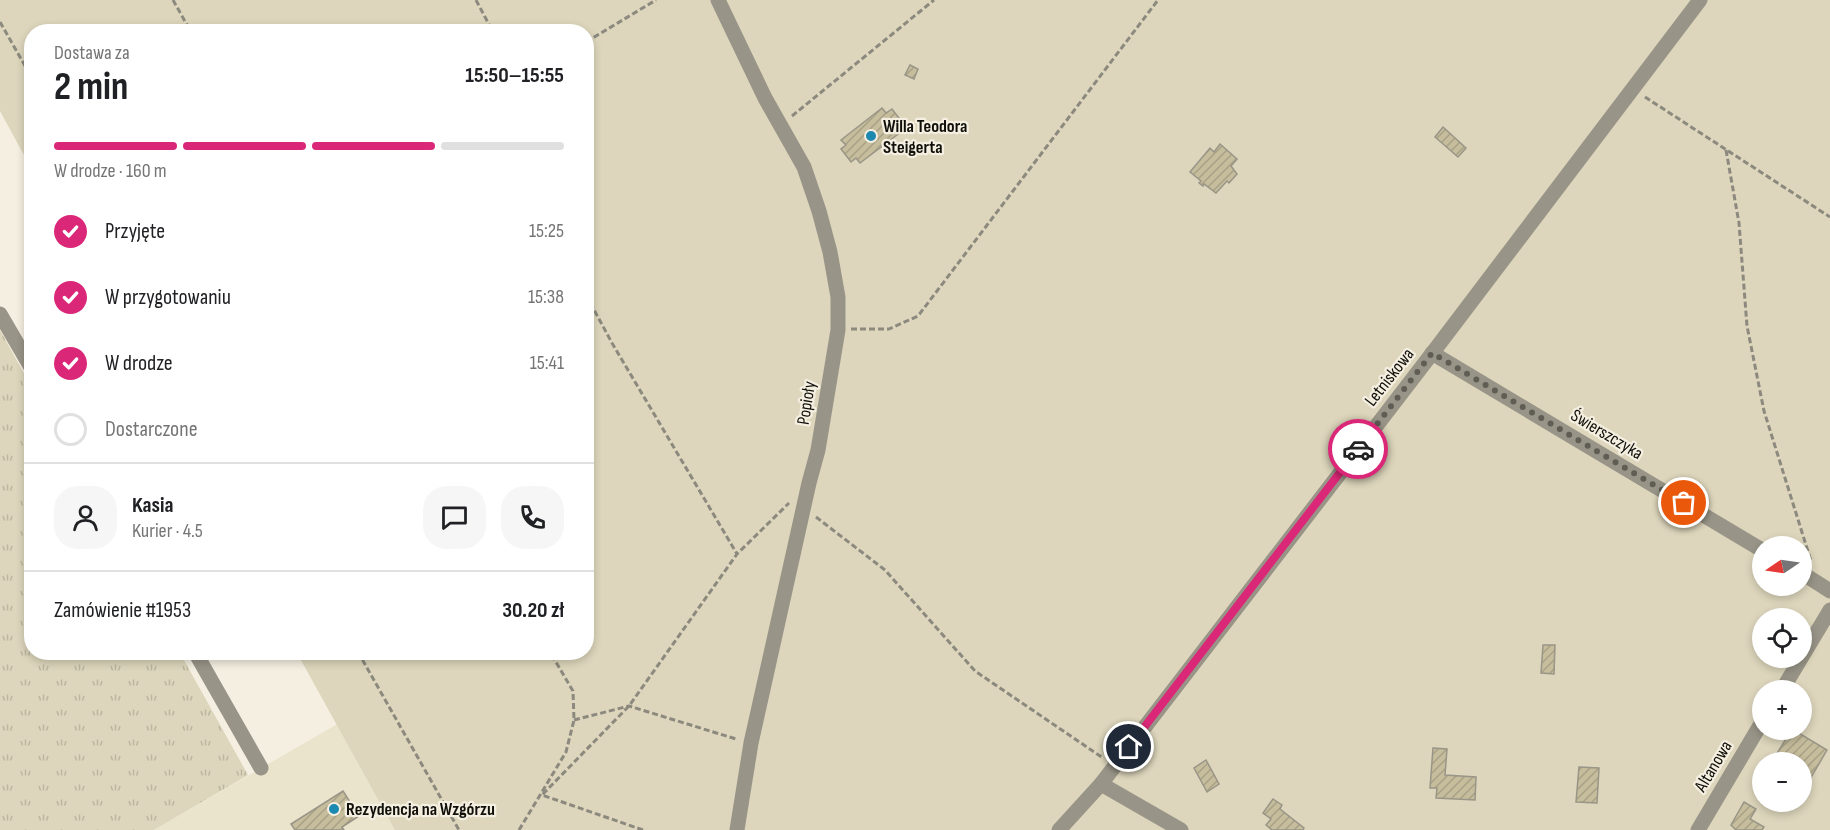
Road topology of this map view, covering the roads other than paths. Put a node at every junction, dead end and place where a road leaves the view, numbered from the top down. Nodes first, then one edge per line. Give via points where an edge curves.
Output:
1 (718, 0) edge
2 (1700, 0) edge
3 (0, 314) edge
4 (1432, 353) junction
5 (24, 355) edge
6 (1752, 544) edge
7 (1830, 610) edge
8 (200, 660) edge
9 (1788, 680) edge
10 (1752, 740) edge
11 (261, 768) dead end
12 (1101, 784) junction
13 (736, 830) edge
14 (1059, 830) edge
15 (1181, 830) edge
16 (1698, 830) edge

1 - 13 street, Popioły via 765,98 804,167 825,230 838,297 838,330 818,450 751,743
2 - 4 street, Letniskowa
3 - 5 street
4 - 6 street, Świerszczyka
4 - 12 street, Letniskowa
7 - 9 street
8 - 11 street
10 - 16 street, Altanowa
12 - 14 street, Letniskowa
12 - 15 street

